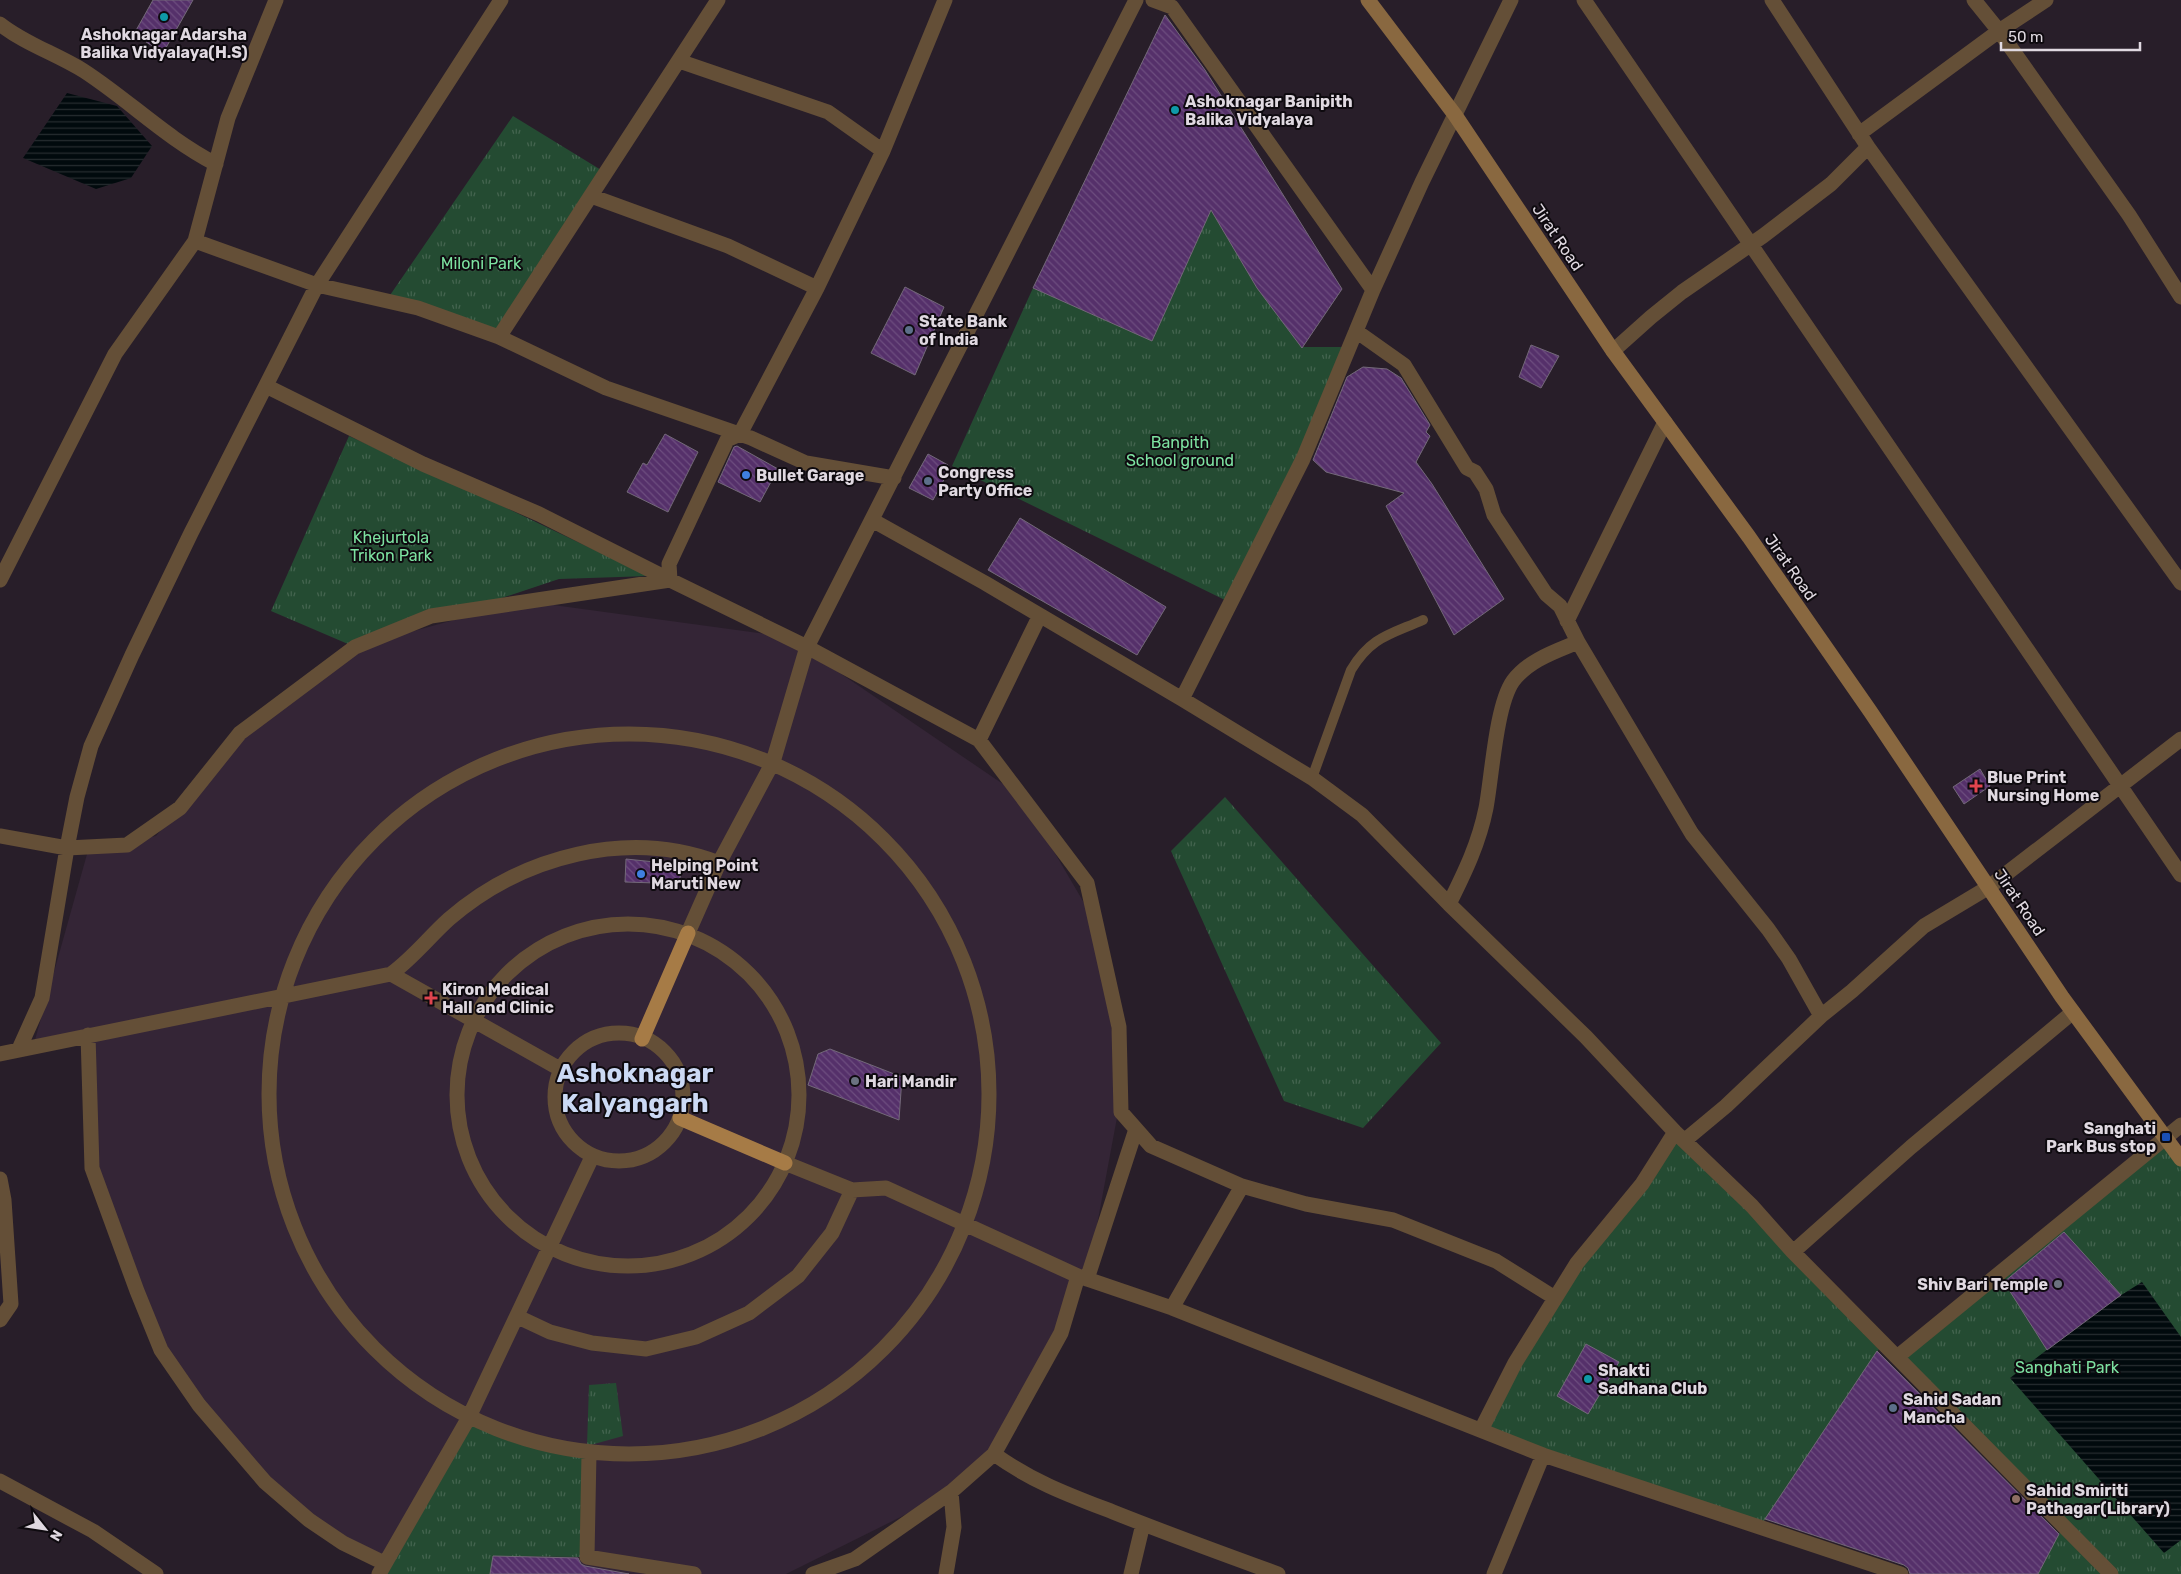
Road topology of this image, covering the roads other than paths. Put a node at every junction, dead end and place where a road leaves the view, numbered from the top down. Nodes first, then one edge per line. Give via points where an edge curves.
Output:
1 (276, 0) edge
2 (500, 0) edge
3 (718, 0) edge
4 (945, 0) edge
5 (1136, 0) edge
6 (1153, 0) edge
7 (1368, 0) edge
8 (1510, 0) edge
9 (1584, 0) edge
10 (1772, 0) edge
11 (1974, 0) edge
12 (2046, 0) edge
13 (0, 24) edge
14 (1999, 32) junction
15 (679, 61) junction
16 (1455, 115) junction
17 (1859, 134) junction
18 (1868, 147) junction
19 (883, 151) junction
20 (216, 164) junction
21 (591, 196) junction
22 (195, 241) junction
23 (1751, 244) junction
24 (318, 285) junction
25 (816, 288) junction
26 (1373, 290) junction
27 (2181, 297) edge
28 (1356, 331) junction
29 (500, 337) junction
30 (1614, 351) junction
31 (266, 386) junction
32 (1665, 422) junction
33 (740, 434) junction
34 (894, 478) junction
35 (872, 520) junction
36 (0, 580) edge
37 (670, 580) junction
38 (2181, 583) edge
39 (1039, 617) junction
40 (1423, 620) dead end
41 (1567, 621) junction
42 (1578, 642) junction
43 (807, 647) junction
44 (1182, 699) junction
45 (2181, 739) edge
46 (979, 740) junction
47 (773, 762) junction
48 (1312, 778) junction
49 (2120, 786) junction
50 (0, 836) edge
51 (67, 848) junction
52 (719, 863) junction
53 (2181, 875) edge
54 (1989, 887) junction
55 (1449, 904) junction
56 (688, 933) junction
57 (390, 974) junction
58 (282, 996) junction
59 (2073, 1012) junction
60 (1821, 1016) junction
61 (474, 1020) junction
62 (88, 1035) junction
63 (642, 1039) junction
64 (19, 1050) junction
65 (0, 1054) edge
66 (560, 1069) junction
67 (680, 1118) junction
68 (2181, 1125) edge
69 (1136, 1129) junction
70 (1680, 1136) junction
71 (2166, 1137) junction
72 (592, 1157) junction
73 (2181, 1159) edge
74 (785, 1163) junction
75 (0, 1179) edge
76 (1242, 1186) junction
77 (852, 1190) junction
78 (964, 1223) junction
79 (549, 1248) junction
80 (1793, 1252) junction
81 (1083, 1278) junction
82 (1555, 1298) junction
83 (1172, 1308) junction
84 (518, 1317) junction
85 (0, 1320) edge
86 (1897, 1357) junction
87 (468, 1419) junction
88 (1481, 1430) junction
89 (589, 1454) junction
90 (994, 1454) junction
91 (1543, 1455) junction
92 (0, 1481) edge
93 (951, 1492) junction
94 (1143, 1524) junction
95 (382, 1568) edge
96 (156, 1574) edge
97 (694, 1574) edge
98 (813, 1574) edge
99 (946, 1574) edge
100 (1132, 1574) edge
101 (1278, 1574) edge
102 (1494, 1574) edge
103 (1901, 1574) edge
104 (2111, 1574) edge

1 - 20 street via 228,118
2 - 24 street
3 - 15 street
4 - 19 street
5 - 34 street
6 - 26 street via 1172,7
7 - 16 main road, Jirat Road
8 - 16 street
9 - 23 street
10 - 17 street
11 - 14 street
12 - 14 street
13 - 20 street via 81,69 166,134
14 - 17 street
14 - 27 street via 2129,215
15 - 19 street via 828,112
15 - 21 street
16 - 26 street
16 - 30 main road, Jirat Road
17 - 18 street
18 - 23 street via 1830,184
18 - 38 street
19 - 25 street
20 - 22 street
21 - 25 street via 728,246
21 - 29 street
22 - 24 street
22 - 36 street via 115,354
23 - 30 street via 1682,292
23 - 49 street
24 - 29 street via 418,308
24 - 31 street
25 - 33 street
26 - 28 street
28 - 41 street via 1404,365 1467,468 1475,472 1486,489 1494,515 1546,594 1560,606
28 - 44 street via 1303,459
29 - 33 street via 606,388
30 - 32 main road, Jirat Road
31 - 37 street via 423,464 539,514
31 - 51 street via 140,638 92,746 77,796
32 - 41 street
32 - 54 main road, Jirat Road via 1749,537
33 - 34 street via 806,463
33 - 37 street via 727,440 669,564
34 - 35 street
35 - 39 street
35 - 43 street
37 - 43 street
37 - 51 street via 431,616 355,647 240,733 180,808 127,846
39 - 44 street
39 - 46 street
40 - 48 lane via 1373,642 1360,654 1351,670
41 - 42 street
42 - 55 street via 1530,664 1513,682 1504,700 1477,845
42 - 60 street via 1692,834 1768,929
43 - 46 street
43 - 47 street
44 - 48 street
45 - 49 street
46 - 69 street via 1087,883 1119,1027 1121,1112
47 - 52 street
47 - 58 street via 732,747 689,737 619,733 558,740 516,751 475,768 436,789 400,815 340,879 296,955
47 - 78 street via 811,781 846,805 907,863 932,897 969,973 982,1022 989,1098 986,1141 978,1183
48 - 55 street via 1362,815
49 - 53 street
49 - 54 street
50 - 51 street
51 - 64 street via 42,998
52 - 56 street
52 - 57 street via 695,854 647,848 602,850 548,861 498,884 449,919 409,960
54 - 59 main road, Jirat Road
54 - 60 street via 1924,926
55 - 70 street via 1586,1037
56 - 61 street via 650,925 608,924 566,935 528,955 497,984
56 - 63 main road
56 - 74 street via 732,958 764,990 786,1029 798,1073 798,1119
57 - 58 street
57 - 61 street
58 - 62 street
58 - 87 street via 269,1067 270,1139 286,1208 304,1250 315,1274 356,1332 408,1381
59 - 71 main road, Jirat Road
59 - 80 street via 1911,1146
60 - 70 street via 1726,1106
61 - 66 street
61 - 79 street via 459,1062 456,1107 465,1150 484,1190 512,1223
62 - 64 street
62 - 95 street via 92,1168 161,1350 198,1405 265,1482 308,1520
63 - 66 street via 623,1032 586,1041
63 - 67 street via 658,1044 681,1075 683,1113
64 - 65 street
66 - 72 street via 554,1103 566,1135
67 - 72 street via 664,1145 630,1162
67 - 74 main road
68 - 71 street
69 - 76 street via 1151,1146
69 - 81 street
70 - 80 street via 1752,1206
70 - 82 street via 1577,1263
71 - 73 main road, Jirat Road
71 - 86 street
72 - 79 street
74 - 77 street
74 - 79 street via 768,1194 745,1220 717,1242 685,1257 651,1266 616,1267 582,1261
75 - 85 street via 11,1304
76 - 82 street via 1306,1204 1393,1220 1496,1261
76 - 83 street
77 - 78 street via 886,1188
77 - 84 street via 832,1233 798,1276 749,1313 696,1337 646,1349 592,1343 550,1332
78 - 81 street
78 - 89 street via 938,1277 897,1333 867,1364 796,1413 758,1431 717,1444 632,1456
79 - 84 street
80 - 86 street
81 - 83 street
81 - 90 street via 1061,1333
82 - 88 street via 1515,1363
83 - 88 street
84 - 87 street
86 - 104 street
87 - 89 street via 527,1442
87 - 95 street
88 - 91 street
89 - 97 street via 587,1557
90 - 93 street
90 - 94 street via 1020,1473 1046,1486
91 - 102 street
91 - 103 street
92 - 96 street via 93,1531
93 - 98 street via 855,1559
93 - 99 street via 954,1527
94 - 100 street
94 - 101 street

